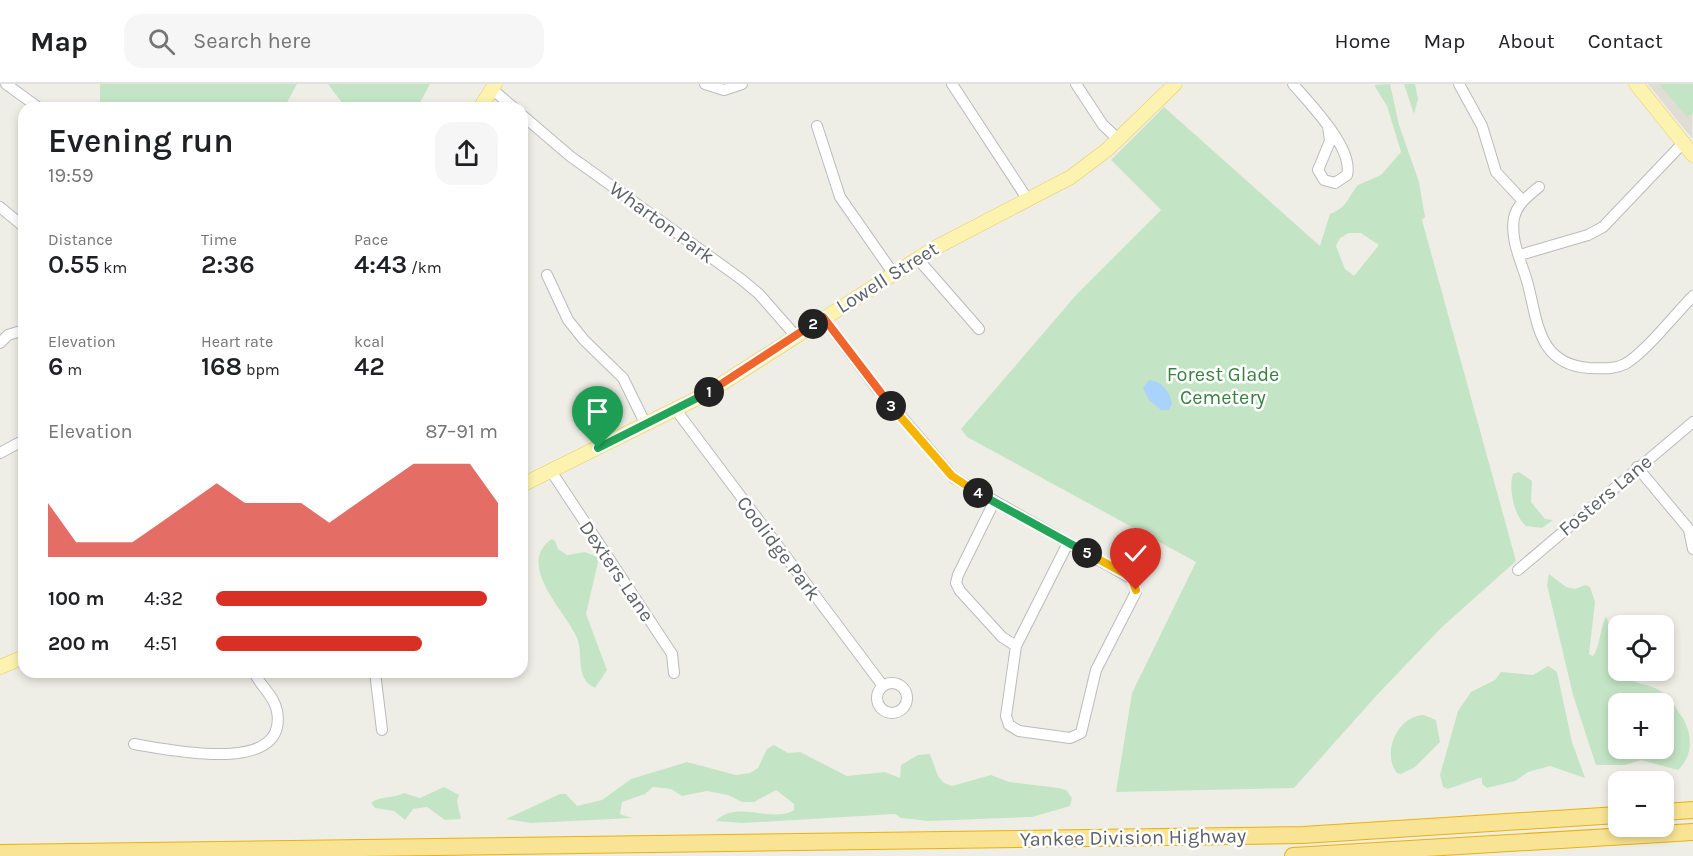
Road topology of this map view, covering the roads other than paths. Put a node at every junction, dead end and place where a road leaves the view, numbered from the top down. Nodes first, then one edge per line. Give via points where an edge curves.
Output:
1 (6, 84) edge
2 (705, 84) edge
3 (742, 84) edge
4 (952, 84) edge
5 (1076, 84) edge
6 (1175, 84) edge
7 (1293, 84) edge
8 (1459, 84) edge
9 (1636, 84) edge
10 (493, 86) edge
11 (31, 102) edge
12 (484, 102) edge
13 (508, 102) edge
14 (528, 120) edge
15 (817, 126) dead end
16 (1328, 126) junction
17 (1118, 139) junction
18 (1683, 142) junction
19 (1693, 155) edge
20 (1539, 187) dead end
21 (1028, 200) junction
22 (1523, 201) junction
23 (0, 207) edge
24 (18, 222) edge
25 (1520, 255) junction
26 (917, 258) junction
27 (893, 273) junction
28 (547, 275) dead end
29 (1693, 296) edge
30 (823, 317) junction
31 (979, 329) dead end
32 (18, 332) edge
33 (795, 335) junction
34 (0, 343) edge
35 (676, 410) junction
36 (1693, 422) edge
37 (646, 425) junction
38 (18, 443) edge
39 (0, 453) edge
40 (1637, 467) junction
41 (550, 471) junction
42 (528, 482) edge
43 (994, 502) junction
44 (1691, 532) edge
45 (1068, 543) junction
46 (1693, 549) edge
47 (1518, 570) dead end
48 (1016, 646) junction
49 (18, 660) edge
50 (0, 667) edge
51 (674, 673) dead end
52 (258, 678) edge
53 (376, 678) edge
54 (883, 686) dead end
55 (382, 730) dead end
56 (134, 744) dead end
57 (1693, 810) edge
58 (1674, 811) edge
59 (1608, 816) edge
60 (1693, 832) edge
61 (0, 853) edge
62 (1293, 856) edge

1 - 11 street
2 - 3 street via 724,90
4 - 21 street
5 - 17 street via 1102,123
6 - 17 main road, Lowell Street
7 - 16 street
8 - 22 street via 1482,126 1496,172
9 - 18 main road
10 - 12 main road
10 - 13 street
14 - 33 street, Wharton Park via 570,156 741,279
15 - 27 street via 840,197
16 - 16 street via 1330,141 1318,170 1322,178 1332,183 1345,177 1348,166
17 - 21 main road, Lowell Street via 1083,169
18 - 19 main road
18 - 25 street via 1603,227
20 - 22 street
21 - 26 main road, Lowell Street
22 - 25 street via 1514,217 1513,229
23 - 24 street
25 - 29 street via 1545,345 1556,358 1571,366 1608,369 1627,363
26 - 27 main road, Lowell Street
26 - 31 street
27 - 30 main road, Lowell Street
28 - 37 street via 568,320 619,374
30 - 33 main road, Lowell Street
30 - 43 street via 875,386 952,476
32 - 34 street
33 - 35 main road, Lowell Street
35 - 37 main road, Lowell Street
35 - 54 street, Coolidge Park
36 - 40 street, Fosters Lane
37 - 41 main road, Lowell Street
38 - 39 street
40 - 44 street
40 - 47 street, Fosters Lane
41 - 42 main road, Lowell Street
41 - 51 street, Dexters Lane via 671,652
43 - 45 street
43 - 48 street via 956,583 1002,637
44 - 46 street
45 - 48 street
45 - 48 street via 1130,576 1136,584 1135,594 1096,670 1079,735 1071,738 1019,731 1009,725 1006,716
49 - 50 main road
52 - 56 street via 273,698 278,714 272,734 258,748 241,754 213,755
53 - 55 street
57 - 58 highway
59 - 61 highway, Yankee Division Highway via 1303,835
60 - 62 highway

